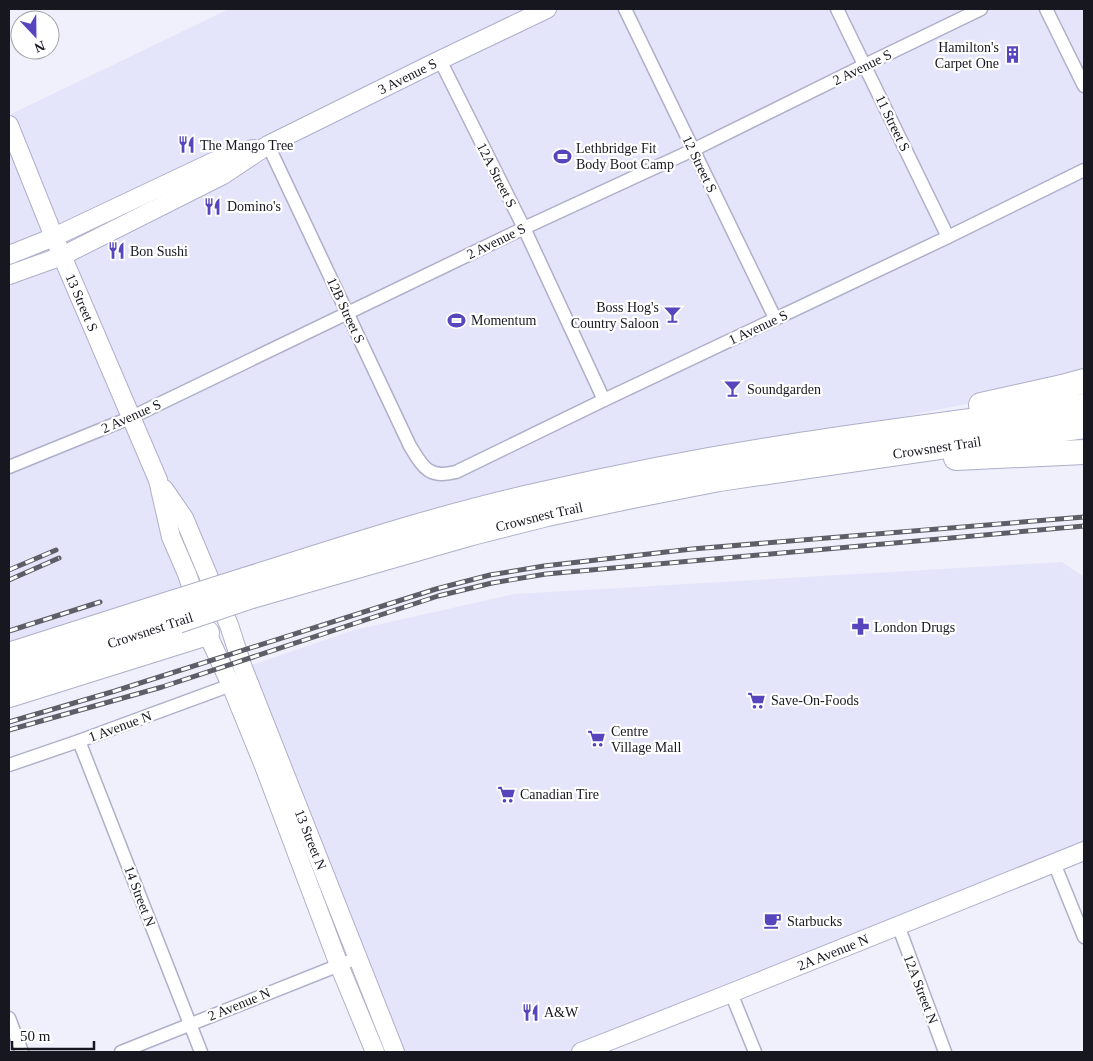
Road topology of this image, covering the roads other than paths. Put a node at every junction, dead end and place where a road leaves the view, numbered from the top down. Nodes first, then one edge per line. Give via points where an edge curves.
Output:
1 (547, 9) edge
2 (625, 9) edge
3 (837, 9) edge
4 (981, 9) edge
5 (1046, 9) edge
6 (440, 60) junction
7 (864, 65) junction
8 (1084, 86) edge
9 (9, 125) edge
10 (268, 145) junction
11 (693, 150) junction
12 (1084, 170) edge
13 (524, 228) junction
14 (54, 237) junction
15 (948, 237) junction
16 (9, 255) edge
17 (62, 256) junction
18 (9, 275) edge
19 (348, 313) junction
20 (775, 318) junction
21 (1084, 381) edge
22 (604, 400) junction
23 (1084, 406) edge
24 (132, 418) junction
25 (1084, 426) edge
26 (768, 450) junction
27 (1084, 452) edge
28 (817, 464) junction
29 (9, 467) edge
30 (430, 472) joint
31 (248, 588) junction
32 (175, 612) junction
33 (218, 629) junction
34 (9, 655) edge
35 (9, 676) edge
36 (231, 685) junction
37 (9, 695) edge
38 (79, 741) junction
39 (9, 765) edge
40 (1084, 851) edge
41 (1054, 863) junction
42 (898, 926) junction
43 (1084, 937) edge
44 (357, 958) junction
45 (340, 965) junction
46 (731, 993) junction
47 (9, 1018) edge
48 (190, 1024) junction
49 (22, 1052) edge
50 (121, 1052) edge
51 (201, 1052) edge
52 (375, 1052) edge
53 (395, 1052) edge
54 (581, 1052) edge
55 (756, 1052) edge
56 (945, 1052) edge

1 - 6 street, 3 Avenue S
2 - 11 street, 12 Street S
3 - 7 street, 11 Street S
4 - 7 street, 2 Avenue S
5 - 8 street
6 - 10 street, 3 Avenue S
6 - 13 street, 12A Street S
7 - 11 street, 2 Avenue S
7 - 15 street, 11 Street S
9 - 14 street, 13 Street S
10 - 14 street, 3 Avenue S via 215,160
10 - 17 street, 3 Avenue S via 223,175
10 - 19 street, 12B Street S
11 - 13 street, 2 Avenue S
11 - 20 street, 12 Street S
12 - 15 street, 1 Avenue S
13 - 19 street, 2 Avenue S
13 - 22 street, 12A Street S
14 - 16 street, 3 Avenue S
14 - 17 street, 13 Street S
15 - 20 street, 1 Avenue S
17 - 18 street, 3 Avenue S
17 - 24 street, 13 Street S
19 - 24 street, 2 Avenue S
19 - 30 street, 12B Street S via 410,446
20 - 22 street, 1 Avenue S
21 - 26 highway
22 - 30 street, 1 Avenue S via 456,472 444,475
23 - 26 highway, Crowsnest Trail
24 - 29 street, 2 Avenue S
24 - 33 street, 13 Street S via 158,480 171,537 186,574
25 - 28 highway, Crowsnest Trail
26 - 31 highway, Crowsnest Trail via 475,510 344,548
27 - 28 highway
28 - 31 highway, Crowsnest Trail via 719,478 547,514
31 - 32 highway, Crowsnest Trail, bridge
32 - 34 highway, Crowsnest Trail
32 - 35 highway, Crowsnest Trail
33 - 36 street, 13 Street N
33 - 37 highway
33 - 44 street, 13 Street N via 244,668
36 - 38 street, 1 Avenue N
36 - 45 street, 13 Street N
38 - 39 street, 1 Avenue N
38 - 48 street, 14 Street N
40 - 41 street, 2A Avenue N
41 - 42 street, 2A Avenue N
41 - 43 street
42 - 46 street, 2A Avenue N
42 - 56 street, 12A Street N
44 - 45 street, 2 Avenue N
44 - 53 street, 13 Street N
45 - 48 street, 2 Avenue N
45 - 52 street, 13 Street N
46 - 54 street, 2A Avenue N
46 - 55 street
47 - 49 street
48 - 50 street, 2 Avenue N
48 - 51 street, 14 Street N

